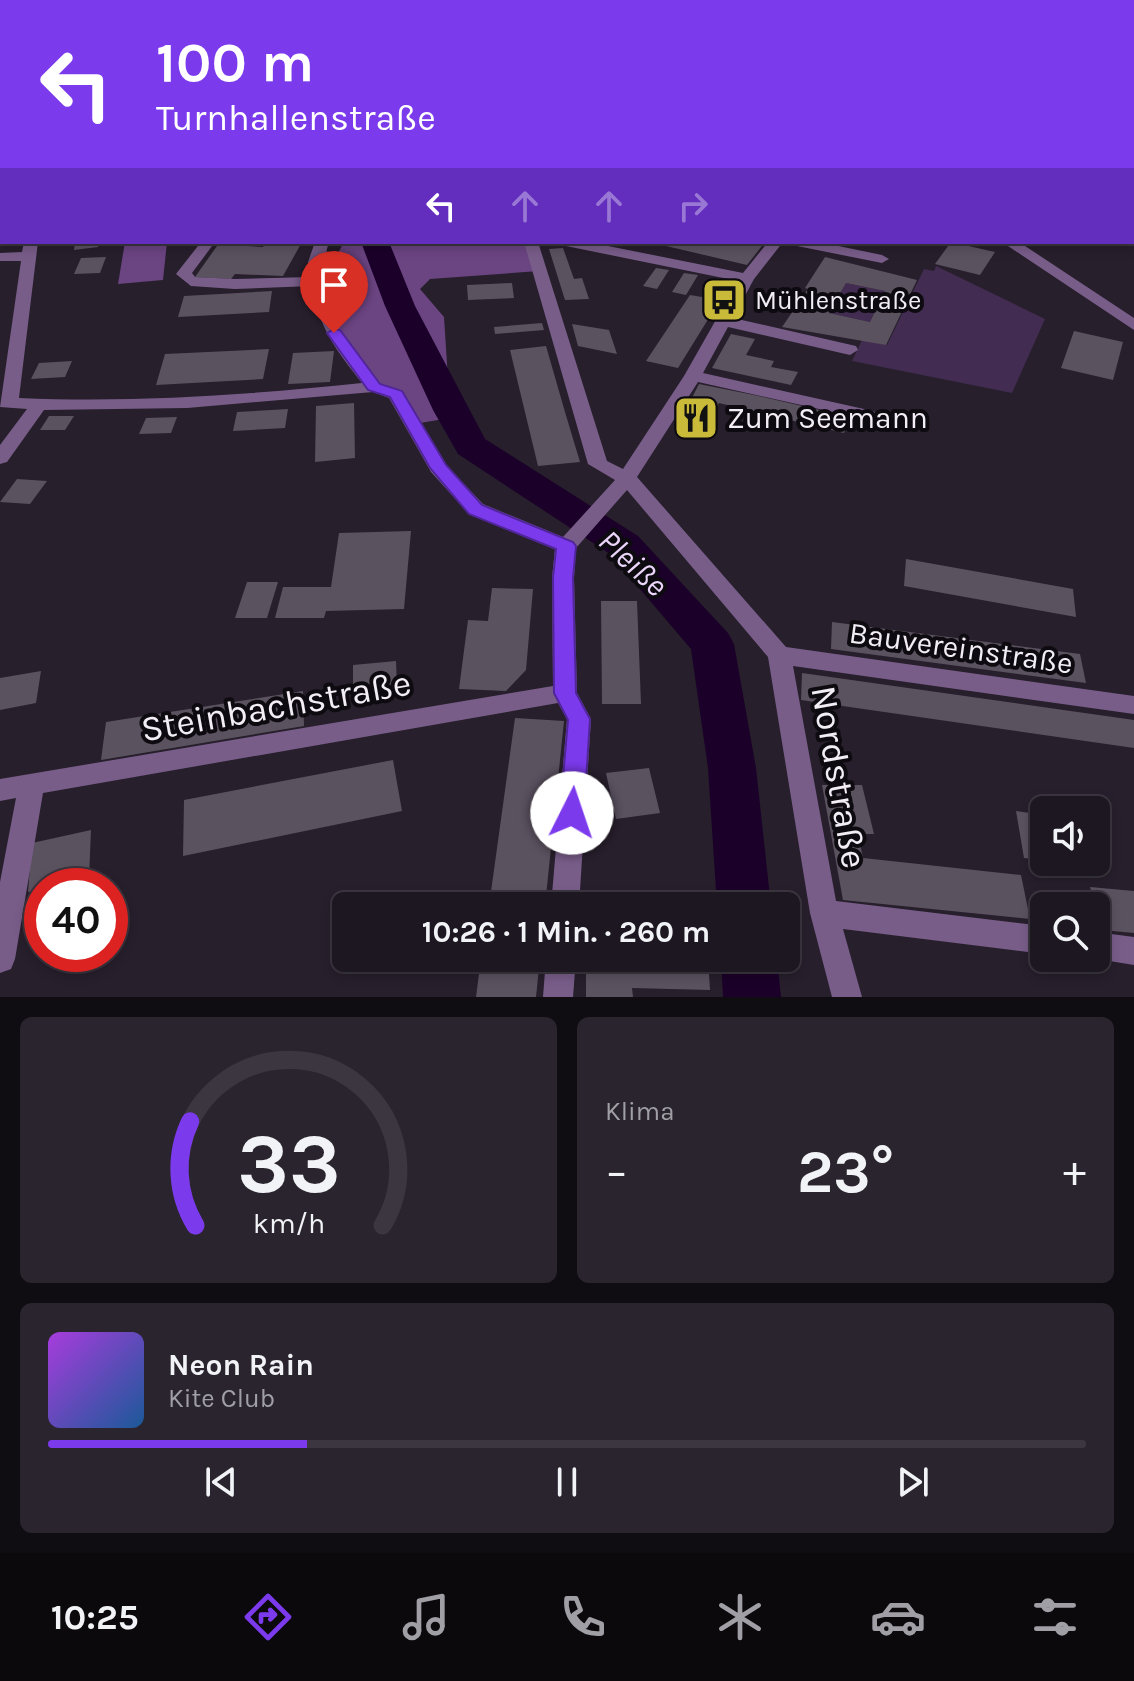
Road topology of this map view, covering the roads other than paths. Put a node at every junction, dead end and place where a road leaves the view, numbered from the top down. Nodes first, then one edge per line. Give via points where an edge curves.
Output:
1 (206, 244) edge
2 (321, 244) edge
3 (532, 244) edge
4 (576, 244) edge
5 (774, 244) edge
6 (807, 244) edge
7 (1012, 244) edge
8 (30, 249) edge
9 (0, 257) edge
10 (882, 259) dead end
11 (747, 278) junction
12 (318, 281) junction
13 (723, 321) junction
14 (1134, 325) edge
15 (850, 350) dead end
16 (693, 376) junction
17 (374, 387) junction
18 (5, 402) edge
19 (40, 403) junction
20 (873, 416) dead end
21 (0, 458) edge
22 (627, 478) junction
23 (572, 540) junction
24 (779, 655) junction
25 (565, 693) junction
26 (1134, 705) edge
27 (32, 784) junction
28 (0, 790) edge
29 (566, 892) edge
30 (824, 913) junction
31 (1030, 938) edge
32 (1110, 948) edge
33 (1134, 951) edge
34 (0, 959) edge
35 (560, 972) edge
36 (558, 997) edge
37 (847, 997) edge

1 - 12 street via 184,274 191,281
2 - 12 street via 315,262
3 - 22 street, Nordstraße via 598,464
4 - 11 street
5 - 11 street
6 - 10 street
7 - 14 street
8 - 9 street
8 - 18 street
11 - 13 street
12 - 17 street via 338,342
13 - 15 street
13 - 16 street
16 - 20 street
16 - 22 street
17 - 19 street via 310,395
17 - 23 street via 396,394 438,468 476,509
18 - 19 street
19 - 21 street
22 - 23 street
22 - 24 street, Nordstraße
23 - 25 street via 563,578
24 - 26 street, Bauvereinstraße
24 - 30 street, Nordstraße
25 - 27 street, Steinbachstraße
25 - 29 street via 579,719
27 - 28 street, Steinbachstraße
27 - 34 street
30 - 31 street
30 - 37 street, Nordstraße
32 - 33 street
35 - 36 street

